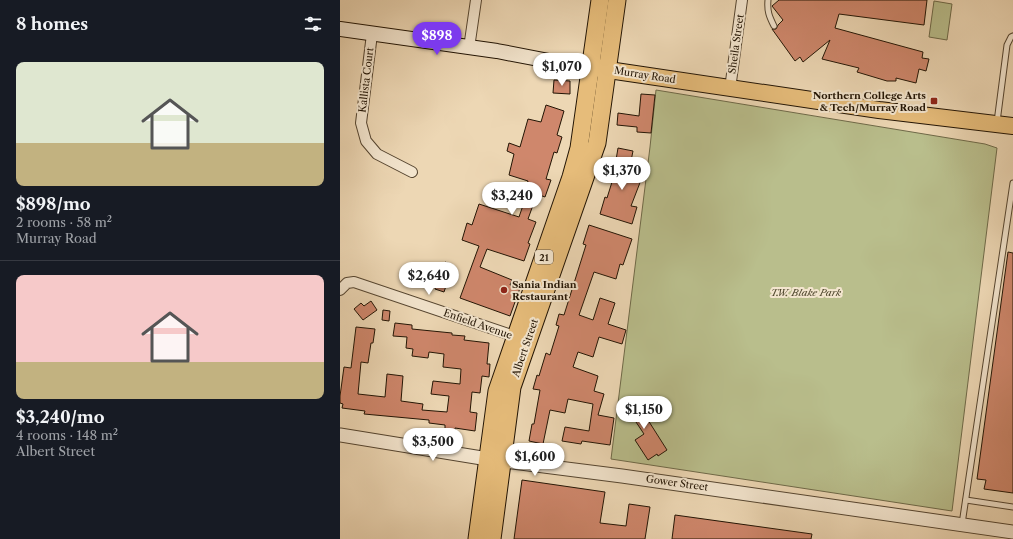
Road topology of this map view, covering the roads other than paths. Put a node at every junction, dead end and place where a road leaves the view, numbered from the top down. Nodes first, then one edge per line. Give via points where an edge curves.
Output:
1 (476, 0) edge
2 (600, 0) edge
3 (617, 0) edge
4 (742, 0) edge
5 (768, 0) edge
6 (774, 26) dead end
7 (340, 29) edge
8 (372, 34) junction
9 (1013, 36) edge
10 (470, 48) junction
11 (591, 67) junction
12 (608, 70) junction
13 (730, 88) junction
14 (880, 110) junction
15 (997, 124) junction
16 (1013, 126) edge
17 (1013, 136) edge
18 (412, 172) dead end
19 (578, 179) junction
20 (1013, 183) edge
21 (340, 290) edge
22 (522, 339) junction
23 (340, 435) edge
24 (495, 460) junction
25 (966, 500) junction
26 (1013, 507) edge
27 (962, 525) junction
28 (1013, 532) edge
29 (477, 539) edge
30 (492, 539) edge

1 - 10 street
2 - 11 highway, Albert Street / 21
3 - 12 highway, Albert Street / 21
4 - 13 street, Sheila Street
5 - 6 lane via 768,16
7 - 8 main road, Murray Road
8 - 10 main road, Murray Road
8 - 18 street, Kallista Court via 361,123 366,141 377,154
9 - 15 lane via 1007,45
10 - 11 main road, Murray Road
11 - 12 main road, Murray Road
11 - 19 highway, Albert Street / 21 via 579,148
12 - 13 main road, Murray Road
12 - 19 highway, Albert Street / 21 via 597,143
13 - 14 main road, Murray Road
14 - 15 main road, Murray Road
14 - 17 main road, Murray Road
15 - 16 main road, Murray Road
19 - 22 highway, Albert Street / 21
20 - 25 lane
21 - 22 street, Enfield Avenue via 347,283 354,282
22 - 24 highway, Albert Street / 21
23 - 24 street, Gower Street
24 - 27 street, Gower Street
24 - 29 highway, Albert Street / 21
24 - 30 highway, Albert Street / 21
25 - 26 lane
25 - 27 lane
27 - 28 street, Gower Street

